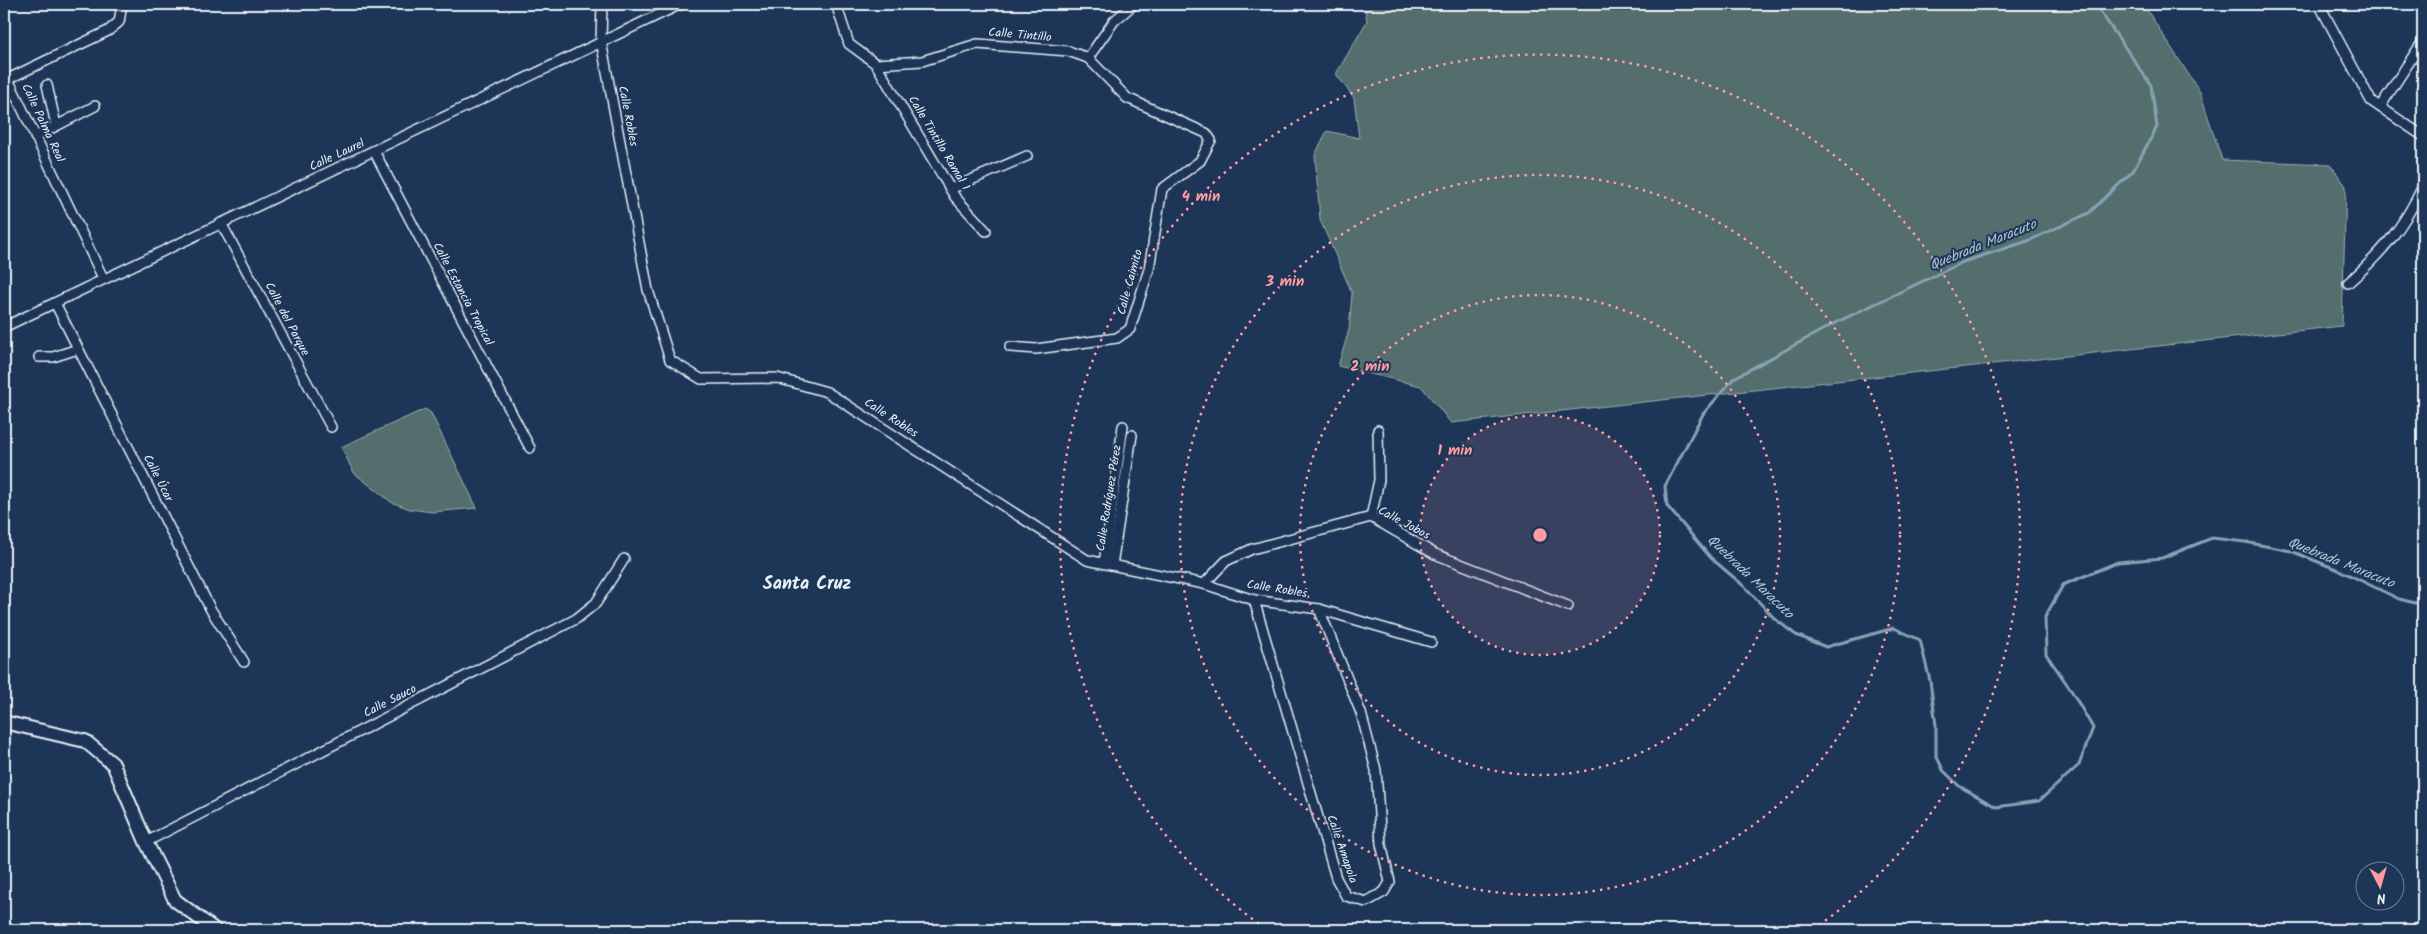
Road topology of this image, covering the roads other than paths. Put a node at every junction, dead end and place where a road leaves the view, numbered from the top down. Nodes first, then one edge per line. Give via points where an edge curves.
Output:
1 (122, 4) edge
2 (602, 4) edge
3 (681, 4) edge
4 (836, 4) edge
5 (1134, 4) edge
6 (2319, 4) edge
7 (601, 41) junction
8 (2423, 41) edge
9 (1088, 58) junction
10 (876, 64) junction
11 (47, 85) dead end
12 (95, 106) dead end
13 (2380, 107) junction
14 (56, 126) junction
15 (2423, 136) edge
16 (35, 137) junction
17 (1211, 140) joint
18 (374, 151) junction
19 (1027, 156) dead end
20 (2423, 186) edge
21 (950, 189) junction
22 (221, 223) junction
23 (986, 231) dead end
24 (103, 278) junction
25 (2348, 284) dead end
26 (55, 303) junction
27 (4, 327) edge
28 (1010, 347) dead end
29 (78, 349) junction
30 (39, 357) dead end
31 (1123, 426) dead end
32 (331, 427) dead end
33 (1378, 430) dead end
34 (1132, 435) dead end
35 (530, 448) dead end
36 (1371, 517) junction
37 (624, 559) dead end
38 (1108, 564) junction
39 (1204, 584) junction
40 (1254, 600) junction
41 (1568, 606) dead end
42 (1319, 608) junction
43 (1431, 642) dead end
44 (244, 662) dead end
45 (4, 722) edge
46 (146, 842) junction
47 (215, 930) edge

1 - 16 street, Calle Palma Real via 119,22 108,31 8,79
2 - 7 street, Calle Robles
3 - 7 street, Calle Laurel
4 - 10 street via 849,44
5 - 9 street via 1114,21
6 - 13 street via 2371,101
7 - 18 street, Calle Laurel
7 - 38 street, Calle Robles via 648,290 670,360 701,379 777,378 827,392 1086,560
8 - 13 street
9 - 10 street, Calle Tintillo via 1068,51 976,44 922,61
9 - 17 street, Calle Tintillo via 1127,98 1206,132
10 - 21 street, Calle Tintillo Ramal 1
11 - 14 street
12 - 14 street
13 - 15 street
14 - 16 street
16 - 24 street, Calle Palma Real
17 - 28 street, Calle Caimito via 1200,161 1162,189 1149,269 1130,329 1117,338 1036,349
18 - 22 street, Calle Laurel
18 - 35 street, Calle Estancia Tropical
19 - 21 street
20 - 25 street via 2399,230 2378,257
21 - 23 street, Calle Tintillo Ramal 1
22 - 24 street, Calle Laurel
22 - 32 street, Calle del Parque
24 - 26 street, Calle Laurel
26 - 27 street, Calle Laurel
26 - 29 street, Calle Úcar
29 - 30 street via 54,357
29 - 44 street, Calle Úcar via 211,610
31 - 38 street
33 - 36 street via 1379,480
34 - 38 street, Calle Rodríguez Pérez
36 - 39 street, Calle Jobos via 1252,548 1226,561
36 - 41 street, Calle Jobos via 1435,554
37 - 46 street, Calle Sauco via 596,603 576,619
38 - 39 street, Calle Robles
39 - 40 street, Calle Robles
40 - 42 street, Calle Robles
40 - 42 street, Calle Amapola via 1336,878 1346,896 1366,902 1384,892 1390,882 1381,844 1376,770 1361,713
42 - 43 street, Calle Robles
45 - 46 street via 86,741 113,764
46 - 47 street via 175,900

